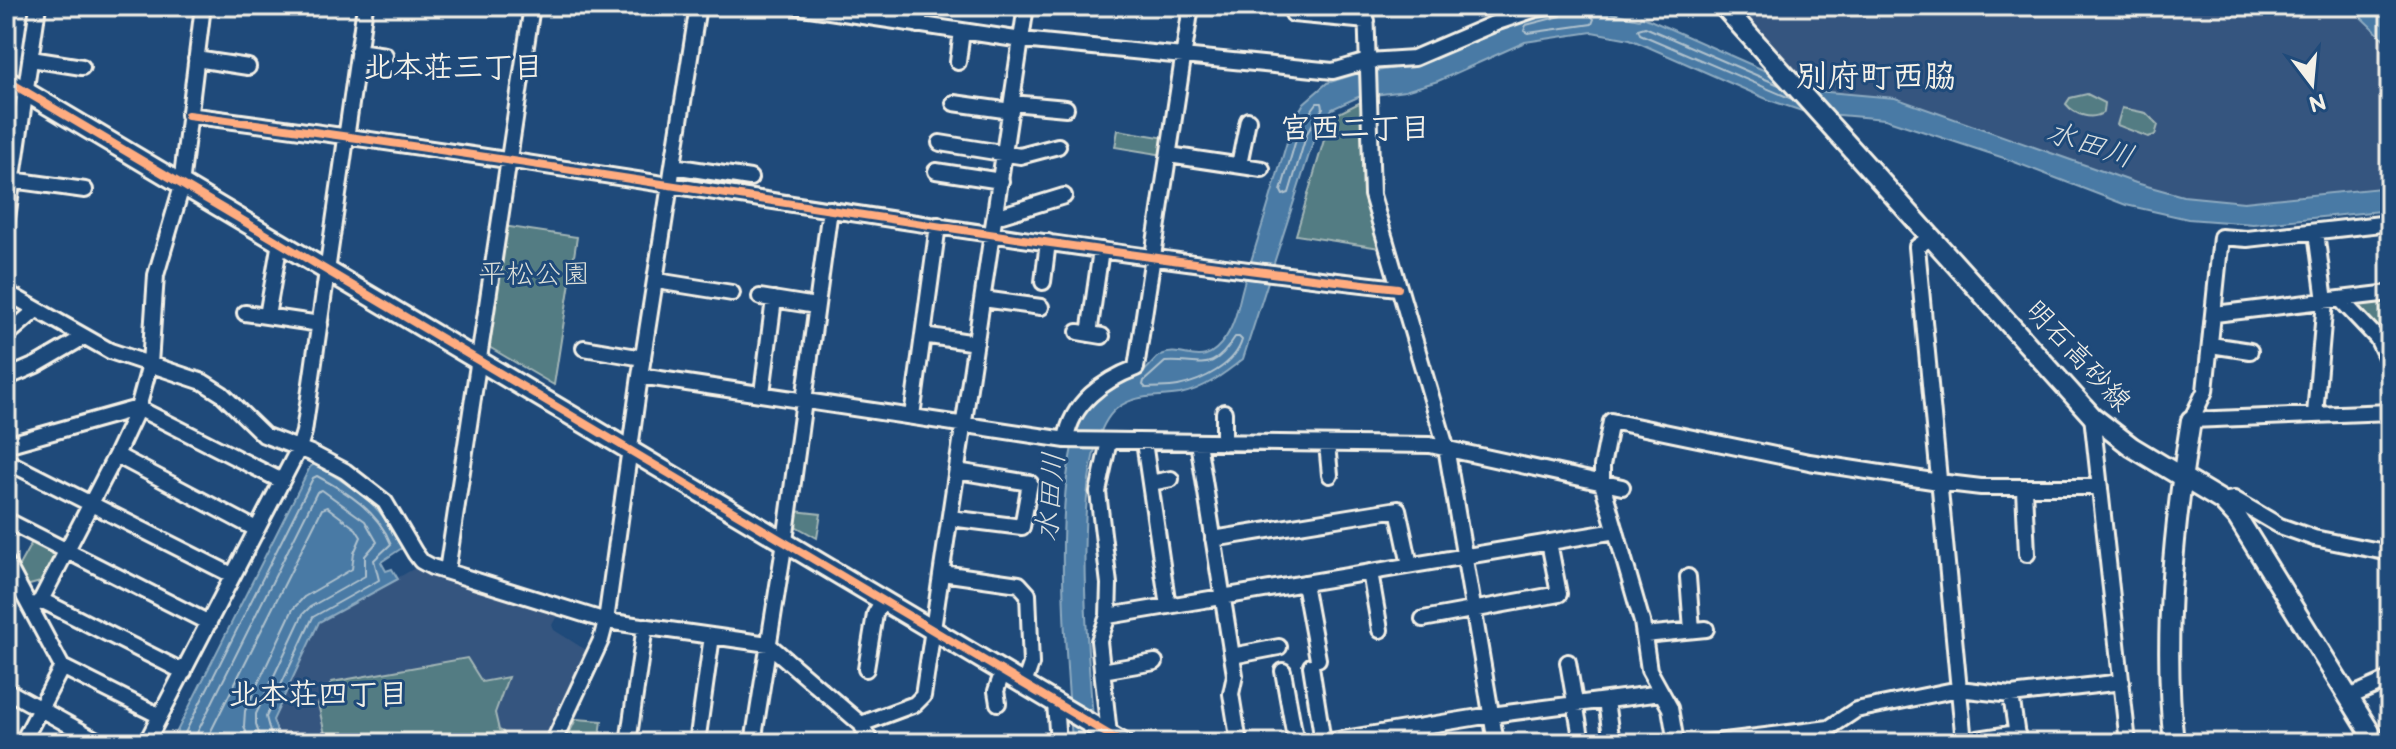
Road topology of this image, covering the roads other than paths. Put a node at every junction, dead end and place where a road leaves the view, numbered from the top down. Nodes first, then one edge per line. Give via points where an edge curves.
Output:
1 (38, 6) edge
2 (203, 6) edge
3 (365, 6) edge
4 (532, 6) edge
5 (698, 6) edge
6 (796, 6) edge
7 (803, 6) edge
8 (921, 6) edge
9 (1026, 6) edge
10 (1191, 6) edge
11 (1556, 6) edge
12 (1723, 6) edge
13 (859, 11) edge
14 (1366, 13) edge
15 (1293, 14) dead end
16 (918, 25) junction
17 (962, 31) junction
18 (1022, 40) junction
19 (358, 51) junction
20 (385, 55) dead end
21 (1184, 57) junction
22 (31, 59) junction
23 (196, 59) junction
24 (1368, 61) junction
25 (958, 62) dead end
26 (82, 67) dead end
27 (248, 67) dead end
28 (6, 80) edge
29 (25, 92) junction
30 (954, 103) dead end
31 (1012, 107) junction
32 (1066, 108) dead end
33 (188, 115) junction
34 (1248, 120) dead end
35 (345, 135) junction
36 (940, 143) dead end
37 (1058, 146) dead end
38 (1005, 154) junction
39 (1169, 155) junction
40 (509, 160) junction
41 (1239, 165) junction
42 (673, 166) junction
43 (1262, 169) dead end
44 (936, 171) dead end
45 (11, 177) edge
46 (750, 178) dead end
47 (1001, 181) junction
48 (181, 185) junction
49 (670, 185) junction
50 (85, 190) dead end
51 (1064, 196) dead end
52 (830, 209) junction
53 (995, 214) junction
54 (2390, 223) edge
55 (6, 225) edge
56 (938, 225) junction
57 (2316, 232) junction
58 (992, 233) junction
59 (1931, 237) junction
60 (280, 242) junction
61 (1048, 242) junction
62 (1101, 250) junction
63 (1153, 256) junction
64 (326, 269) junction
65 (657, 281) junction
66 (1043, 282) dead end
67 (1398, 288) junction
68 (6, 292) edge
69 (732, 293) dead end
70 (2390, 293) edge
71 (983, 299) junction
72 (2332, 300) junction
73 (816, 306) junction
74 (1041, 307) dead end
75 (36, 310) junction
76 (245, 313) dead end
77 (2215, 314) junction
78 (267, 316) junction
79 (320, 324) junction
80 (1090, 334) dead end
81 (923, 335) junction
82 (6, 336) edge
83 (84, 337) junction
84 (976, 343) junction
85 (2211, 345) junction
86 (584, 348) dead end
87 (2250, 351) dead end
88 (643, 358) junction
89 (480, 361) junction
90 (150, 364) junction
91 (2390, 365) edge
92 (640, 376) junction
93 (6, 378) edge
94 (762, 393) junction
95 (803, 399) junction
96 (138, 408) junction
97 (1224, 412) dead end
98 (2390, 412) edge
99 (2315, 414) junction
100 (912, 416) junction
101 (2092, 416) junction
102 (2191, 420) junction
103 (964, 424) junction
104 (1066, 440) junction
105 (1109, 441) junction
106 (1144, 442) junction
107 (1198, 442) junction
108 (1224, 443) junction
109 (1327, 444) junction
110 (6, 445) edge
111 (1446, 447) junction
112 (299, 448) junction
113 (631, 450) junction
114 (116, 455) junction
115 (6, 461) edge
116 (957, 471) junction
117 (1330, 475) dead end
118 (2182, 477) junction
119 (1171, 479) dead end
120 (280, 480) junction
121 (1939, 482) junction
122 (1150, 483) junction
123 (1602, 483) junction
124 (1622, 487) dead end
125 (2100, 487) junction
126 (2024, 489) junction
127 (2222, 501) junction
128 (91, 505) junction
129 (950, 518) junction
130 (6, 520) edge
131 (256, 529) junction
132 (1616, 531) junction
133 (1213, 539) junction
134 (785, 541) junction
135 (1549, 542) junction
136 (66, 551) junction
137 (2390, 553) edge
138 (2027, 554) dead end
139 (1465, 556) junction
140 (6, 562) edge
141 (1410, 565) junction
142 (447, 571) junction
143 (1370, 572) junction
144 (942, 573) junction
145 (232, 575) junction
146 (1688, 577) dead end
147 (1304, 583) junction
148 (1222, 597) junction
149 (883, 600) junction
150 (36, 604) junction
151 (1168, 606) junction
152 (1474, 609) junction
153 (1108, 616) junction
154 (1423, 619) dead end
155 (606, 621) junction
156 (209, 623) junction
157 (645, 626) junction
158 (1046, 627) dead end
159 (1030, 629) junction
160 (1380, 630) dead end
161 (933, 631) junction
162 (1644, 635) junction
163 (712, 636) junction
164 (768, 644) junction
165 (1279, 647) dead end
166 (1232, 656) junction
167 (1155, 662) dead end
168 (1568, 662) dead end
169 (62, 667) junction
170 (866, 669) dead end
171 (1003, 671) junction
172 (1102, 671) junction
173 (1283, 671) dead end
174 (184, 672) junction
175 (2390, 679) edge
176 (2122, 682) junction
177 (1024, 684) junction
178 (1959, 689) junction
179 (6, 690) edge
180 (1661, 693) junction
181 (2011, 695) junction
182 (2349, 697) junction
183 (1606, 701) junction
184 (998, 703) dead end
185 (1055, 703) junction
186 (1575, 704) junction
187 (40, 709) junction
188 (1491, 715) junction
189 (160, 716) junction
190 (861, 724) junction
191 (2017, 738) edge
192 (1116, 739) edge
193 (1971, 741) edge
194 (22, 743) edge
195 (102, 743) edge
196 (146, 743) edge
197 (553, 743) edge
198 (628, 743) edge
199 (697, 743) edge
200 (753, 743) edge
201 (871, 743) edge
202 (1058, 743) edge
203 (1239, 743) edge
204 (1296, 743) edge
205 (1321, 743) edge
206 (1496, 743) edge
207 (1582, 743) edge
208 (1612, 743) edge
209 (1676, 743) edge
210 (1708, 743) edge
211 (2128, 743) edge
212 (2174, 743) edge
213 (2377, 743) edge

1 - 22 street
2 - 23 street
3 - 19 street
4 - 40 street
5 - 42 street
6 - 7 street
7 - 13 street
8 - 16 street
9 - 18 street
10 - 21 street
11 - 24 street via 1498,22 1414,58
12 - 59 street, 明石高砂線
13 - 16 street
14 - 15 street
14 - 24 street
16 - 17 street
17 - 18 street
17 - 25 street
18 - 21 street
18 - 31 street
19 - 20 street
19 - 35 street
21 - 24 street via 1333,71
21 - 39 street
22 - 26 street
22 - 29 street
23 - 27 street
23 - 33 street
24 - 67 street via 1372,195
28 - 29 street
29 - 45 street
29 - 48 street
30 - 31 street
31 - 32 street
31 - 38 street
33 - 35 street
33 - 48 street
34 - 41 street
35 - 40 street
35 - 64 street
36 - 38 street
37 - 38 street via 1020,156
38 - 47 street
39 - 41 street
39 - 63 street
40 - 49 street
40 - 89 street
41 - 43 street
42 - 46 street
42 - 49 street
44 - 47 street
45 - 50 street
45 - 55 street
47 - 53 street
48 - 60 street
48 - 90 street via 156,275
49 - 52 street
49 - 65 street
51 - 53 street
52 - 56 street
52 - 73 street
53 - 58 street
54 - 57 street
56 - 58 street
56 - 81 street
57 - 72 street
57 - 77 street via 2221,237
58 - 61 street
58 - 71 street
59 - 101 street, 明石高砂線
59 - 121 street via 1917,247
60 - 64 street
60 - 78 street
61 - 62 street
61 - 66 street
62 - 63 street
62 - 80 street
63 - 67 street
63 - 104 street via 1136,368 1096,388 1072,420
64 - 79 street
64 - 89 street
65 - 69 street
65 - 88 street
67 - 111 street
68 - 75 street
70 - 72 street
71 - 74 street
71 - 84 street
72 - 77 street
72 - 91 street via 2377,338
72 - 99 street
73 - 94 street via 767,298
73 - 95 street
75 - 82 street
75 - 83 street
76 - 78 street
77 - 85 street
78 - 79 street
79 - 112 street
81 - 84 street
81 - 100 street
83 - 90 street
83 - 93 street
84 - 103 street
85 - 87 street
85 - 102 street via 2205,391
86 - 88 street
88 - 92 street
89 - 113 street
89 - 142 street
90 - 96 street
90 - 112 street via 203,382 264,435
92 - 94 street
92 - 113 street
94 - 95 street
95 - 100 street
95 - 134 street
96 - 110 street
96 - 114 street
96 - 120 street
97 - 108 street
98 - 99 street
99 - 102 street
100 - 103 street
101 - 118 street, 明石高砂線
101 - 125 street
102 - 118 street
103 - 104 street
103 - 116 street
104 - 105 street
105 - 106 street
105 - 153 street via 1098,492
106 - 107 street
106 - 122 street
107 - 108 street
107 - 133 street
108 - 109 street
109 - 111 street
109 - 117 street
111 - 123 street
111 - 139 street
112 - 120 street
112 - 142 street via 368,487 385,502 421,561
113 - 134 street
113 - 155 street
114 - 128 street
114 - 131 street
115 - 128 street
116 - 129 street
116 - 129 street via 1030,483 1022,527
118 - 127 street, 明石高砂線
118 - 212 street via 2169,678
119 - 122 street
120 - 131 street
121 - 123 street via 1809,462 1611,421
121 - 126 street
121 - 178 street
122 - 151 street
123 - 124 street
123 - 132 street
125 - 126 street
125 - 176 street
126 - 138 street via 2033,538
127 - 137 street via 2234,499 2280,526 2314,538
127 - 182 street, 明石高砂線 via 2250,534
128 - 136 street
128 - 145 street
129 - 144 street
130 - 136 street
131 - 145 street
132 - 135 street
132 - 162 street
133 - 141 street via 1398,509
133 - 148 street
134 - 149 street
134 - 164 street
135 - 139 street
135 - 152 street via 1559,594
136 - 150 street
136 - 156 street
139 - 141 street
139 - 152 street
140 - 150 street
141 - 143 street
142 - 155 street
143 - 147 street
143 - 160 street
144 - 159 street via 1019,584 1028,594
144 - 161 street
145 - 156 street
146 - 162 street via 1683,593 1699,630
147 - 148 street
147 - 205 street
148 - 151 street
148 - 166 street
149 - 161 street
149 - 170 street via 875,614
150 - 169 street
150 - 174 street
151 - 153 street
152 - 154 street
152 - 188 street
153 - 172 street via 1099,641
155 - 157 street
155 - 197 street
156 - 174 street
157 - 163 street
157 - 198 street
158 - 159 street
159 - 177 street via 1031,664
161 - 171 street
161 - 190 street via 920,701
162 - 180 street via 1649,670
163 - 164 street
163 - 199 street
164 - 190 street
164 - 200 street
165 - 166 street
166 - 203 street via 1231,694
167 - 172 street
168 - 186 street
169 - 187 street
169 - 189 street
171 - 177 street
171 - 184 street
172 - 192 street
173 - 204 street
174 - 189 street
175 - 182 street
176 - 181 street
176 - 211 street
177 - 185 street
178 - 181 street
178 - 193 street
178 - 210 street via 1856,710 1829,728
179 - 187 street
180 - 183 street
180 - 209 street via 1670,708
181 - 191 street
182 - 213 street, 明石高砂線
183 - 186 street
183 - 208 street
185 - 192 street
185 - 202 street
186 - 188 street
186 - 207 street
187 - 194 street
187 - 195 street
188 - 205 street
188 - 206 street
189 - 196 street
190 - 201 street
191 - 193 street

